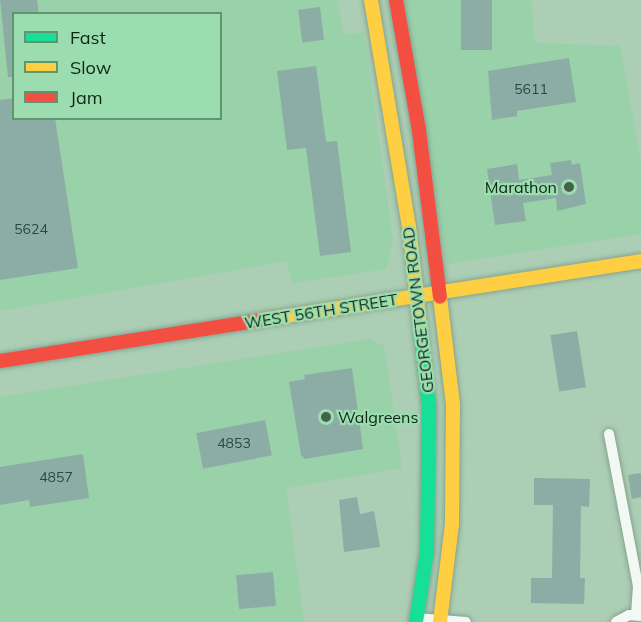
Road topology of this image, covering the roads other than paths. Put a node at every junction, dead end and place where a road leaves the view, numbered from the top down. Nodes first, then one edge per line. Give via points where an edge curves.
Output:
1 (371, 0) edge
2 (396, 0) edge
3 (641, 261) edge
4 (442, 292) junction
5 (418, 296) junction
6 (0, 361) edge
7 (609, 434) dead end
8 (639, 615) edge
9 (416, 620) edge
10 (440, 621) edge
11 (466, 622) edge
12 (616, 622) edge

1 - 5 main road, GEORGETOWN ROAD
2 - 4 main road, GEORGETOWN ROAD
3 - 4 main road, WEST 56TH STREET
4 - 5 main road, WEST 56TH STREET
4 - 10 main road, GEORGETOWN ROAD via 453,404 455,482
5 - 6 main road, WEST 56TH STREET
5 - 9 main road, GEORGETOWN ROAD via 431,455 427,551
7 - 8 street via 638,586
8 - 12 street
9 - 10 street
10 - 11 street

